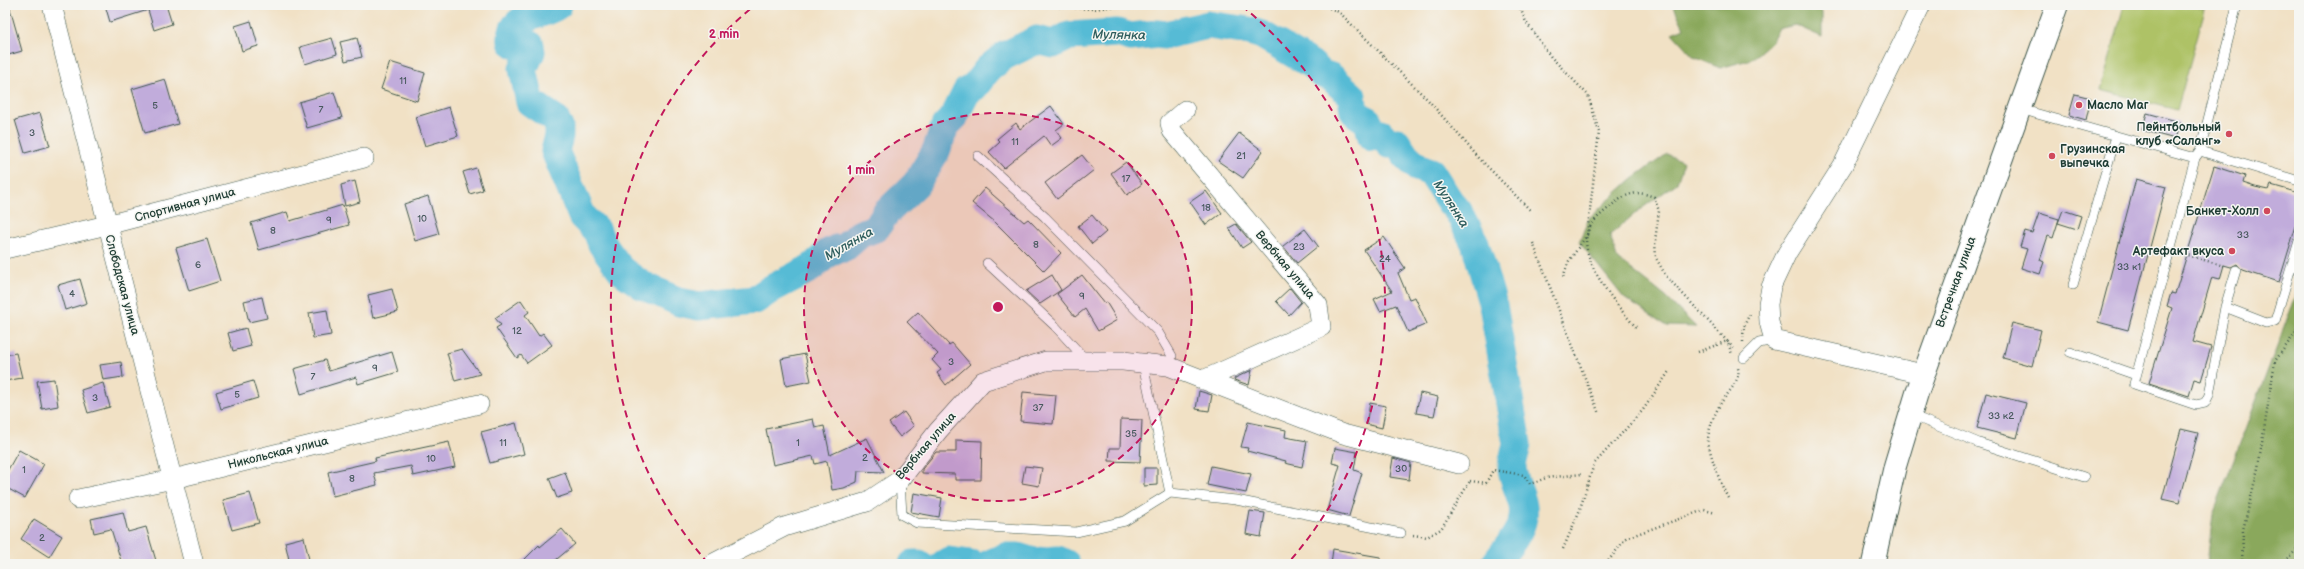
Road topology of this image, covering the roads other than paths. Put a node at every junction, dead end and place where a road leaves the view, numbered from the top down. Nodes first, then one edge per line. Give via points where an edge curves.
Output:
1 (52, 5) edge
2 (1921, 5) edge
3 (2057, 5) edge
4 (2237, 5) edge
5 (2018, 109) junction
6 (1185, 110) dead end
7 (2116, 136) junction
8 (2198, 154) junction
9 (978, 156) dead end
10 (364, 158) dead end
11 (2299, 181) edge
12 (107, 225) junction
13 (2299, 241) edge
14 (5, 249) edge
15 (987, 263) dead end
16 (2236, 270) road end
17 (2073, 285) dead end
18 (2225, 308) junction
19 (1774, 340) junction
20 (2070, 352) dead end
21 (1087, 361) junction
22 (1740, 361) road end
23 (1144, 364) junction
24 (1168, 366) junction
25 (1923, 374) junction
26 (2136, 375) junction
27 (1203, 380) junction
28 (479, 404) dead end
29 (1910, 415) junction
30 (1459, 464) dead end
31 (2084, 477) dead end
32 (173, 479) junction
33 (900, 480) junction
34 (1170, 493) junction
35 (78, 499) dead end
36 (1401, 533) road end
37 (194, 564) edge
38 (712, 564) edge
39 (1873, 564) edge

1 - 12 street, Слободская улица
2 - 19 street via 1843,165 1787,253 1771,287 1769,316
3 - 5 main road, Встречная улица
4 - 8 lane
5 - 7 lane
5 - 25 main road, Встречная улица
6 - 27 street, Вербная улица via 1170,123 1172,131 1318,305 1321,327
7 - 8 lane
7 - 17 lane
8 - 11 lane
8 - 26 lane
9 - 24 lane via 1045,217 1158,332 1172,356
10 - 12 street, Спортивная улица
12 - 14 street, Спортивная улица
12 - 32 street, Слободская улица
13 - 18 lane via 2275,321 2266,323
15 - 21 lane via 1055,326
16 - 18 lane
18 - 26 lane via 2209,395 2205,403 2196,405 2134,384
19 - 22 lane via 1759,343
19 - 25 street
20 - 26 lane
21 - 23 street, Вербная улица
21 - 33 street, Вербная улица via 1046,361 984,381 938,431
23 - 24 street, Вербная улица
23 - 34 lane
24 - 27 street, Вербная улица
25 - 29 main road, Встречная улица
27 - 30 street, Вербная улица via 1343,434
28 - 32 street, Никольская улица
29 - 31 lane via 1979,443
29 - 39 main road, Встречная улица via 1895,466
32 - 35 street, Никольская улица
32 - 37 street, Слободская улица
33 - 34 lane via 902,516 917,523 1076,532 1125,521
33 - 38 street, Вербная улица via 867,502 784,527
34 - 36 lane via 1236,500

